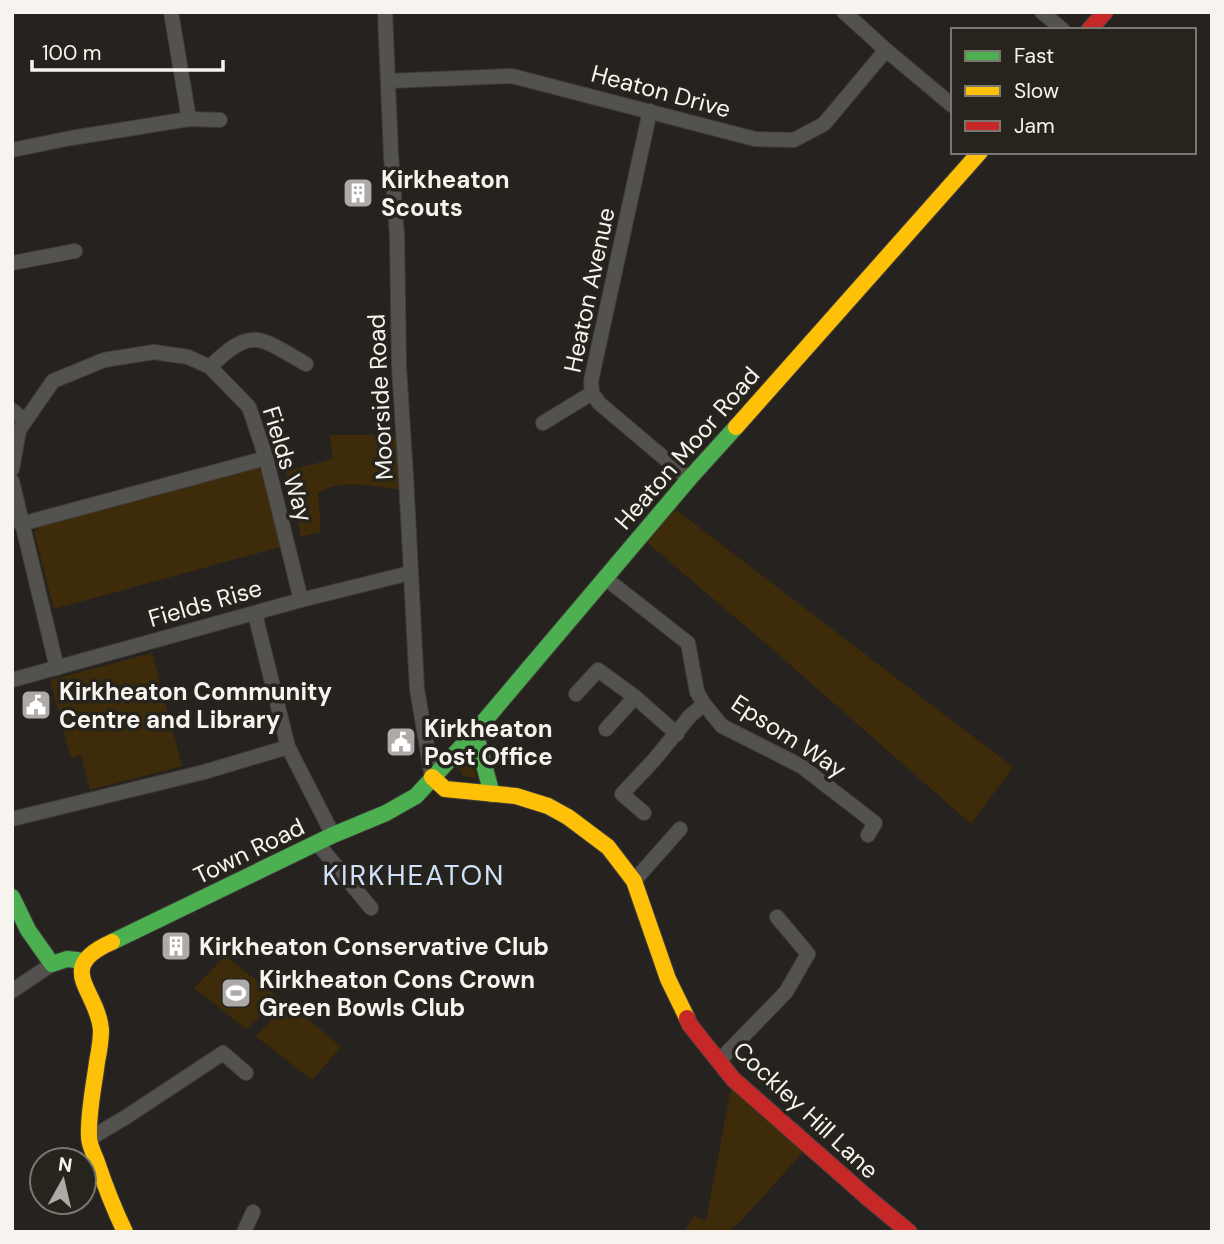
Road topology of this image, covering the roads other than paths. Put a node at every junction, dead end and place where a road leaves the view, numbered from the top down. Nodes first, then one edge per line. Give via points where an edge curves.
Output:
1 (171, 12) edge
2 (385, 12) edge
3 (844, 12) edge
4 (1042, 12) edge
5 (1105, 12) edge
6 (1061, 28) edge
7 (1091, 28) edge
8 (886, 50) junction
9 (388, 80) junction
10 (951, 104) edge
11 (650, 111) junction
12 (190, 119) junction
13 (220, 120) dead end
14 (12, 150) edge
15 (978, 154) edge
16 (75, 251) dead end
17 (12, 263) edge
18 (306, 364) dead end
19 (209, 367) junction
20 (592, 393) junction
21 (12, 410) edge
22 (25, 421) junction
23 (542, 425) dead end
24 (266, 458) junction
25 (12, 469) edge
26 (689, 479) junction
27 (12, 481) edge
28 (21, 524) junction
29 (410, 573) junction
30 (605, 578) junction
31 (301, 600) junction
32 (255, 614) junction
33 (57, 668) junction
34 (12, 680) edge
35 (576, 694) dead end
36 (635, 697) junction
37 (704, 704) junction
38 (606, 729) dead end
39 (475, 732) junction
40 (677, 734) junction
41 (288, 747) junction
42 (432, 777) junction
43 (492, 794) junction
44 (644, 813) dead end
45 (12, 819) edge
46 (680, 829) dead end
47 (333, 835) junction
48 (868, 835) dead end
49 (317, 843) junction
50 (634, 881) junction
51 (12, 897) edge
52 (371, 908) dead end
53 (777, 917) dead end
54 (85, 961) junction
55 (52, 964) junction
56 (12, 991) edge
57 (719, 1062) junction
58 (246, 1073) dead end
59 (89, 1139) junction
60 (253, 1212) dead end
61 (125, 1232) edge
62 (244, 1232) edge
63 (909, 1232) edge

1 - 12 street
2 - 9 street, Moorside Road
3 - 8 street
4 - 6 street
5 - 7 street
8 - 10 street
8 - 11 street, Heaton Drive via 824,124 794,140 755,139
9 - 11 street, Heaton Drive via 512,76
9 - 29 street, Moorside Road
11 - 20 street, Heaton Avenue
12 - 13 street
12 - 14 street
15 - 26 street, Heaton Moor Road
16 - 17 street
18 - 19 street via 263,340 244,340
19 - 22 street, Fields Way via 188,357 153,352 104,360 53,381
19 - 24 street, Fields Way via 249,407
20 - 23 street
20 - 26 street, Heaton Avenue
21 - 22 street
22 - 25 street, Fields Way
24 - 28 street
24 - 31 street, Fields Way
26 - 30 street, Heaton Moor Road
27 - 28 street
28 - 33 street
29 - 31 street, Fields Rise
29 - 42 street, Moorside Road via 417,689
30 - 37 street, Epsom Way via 688,643 696,692
30 - 39 street, Heaton Moor Road
31 - 32 street, Fields Rise
32 - 33 street, Fields Rise
32 - 41 street
33 - 34 street, Fields Rise
35 - 36 street via 598,670
36 - 38 street
36 - 40 street
37 - 40 street
37 - 48 street, Epsom Way via 722,726 801,766 875,823
39 - 42 street, Heaton Moor Road
39 - 43 street
40 - 44 street via 622,794
41 - 45 street
41 - 47 street
42 - 43 street, Cockley Hill Lane via 445,789
42 - 47 street, Town Road via 416,796
43 - 50 street, Cockley Hill Lane via 532,800 568,817 608,847
46 - 50 street
47 - 49 street, Town Road
49 - 52 street
49 - 54 street, Town Road via 96,948
50 - 57 street, Cockley Hill Lane via 668,979 690,1025
51 - 55 street
53 - 57 street via 808,954 786,992
54 - 55 street via 67,959
54 - 59 street via 83,984 99,1018 100,1032
55 - 56 street
57 - 63 street, Cockley Hill Lane
58 - 59 street via 223,1054
59 - 61 street
60 - 62 street

